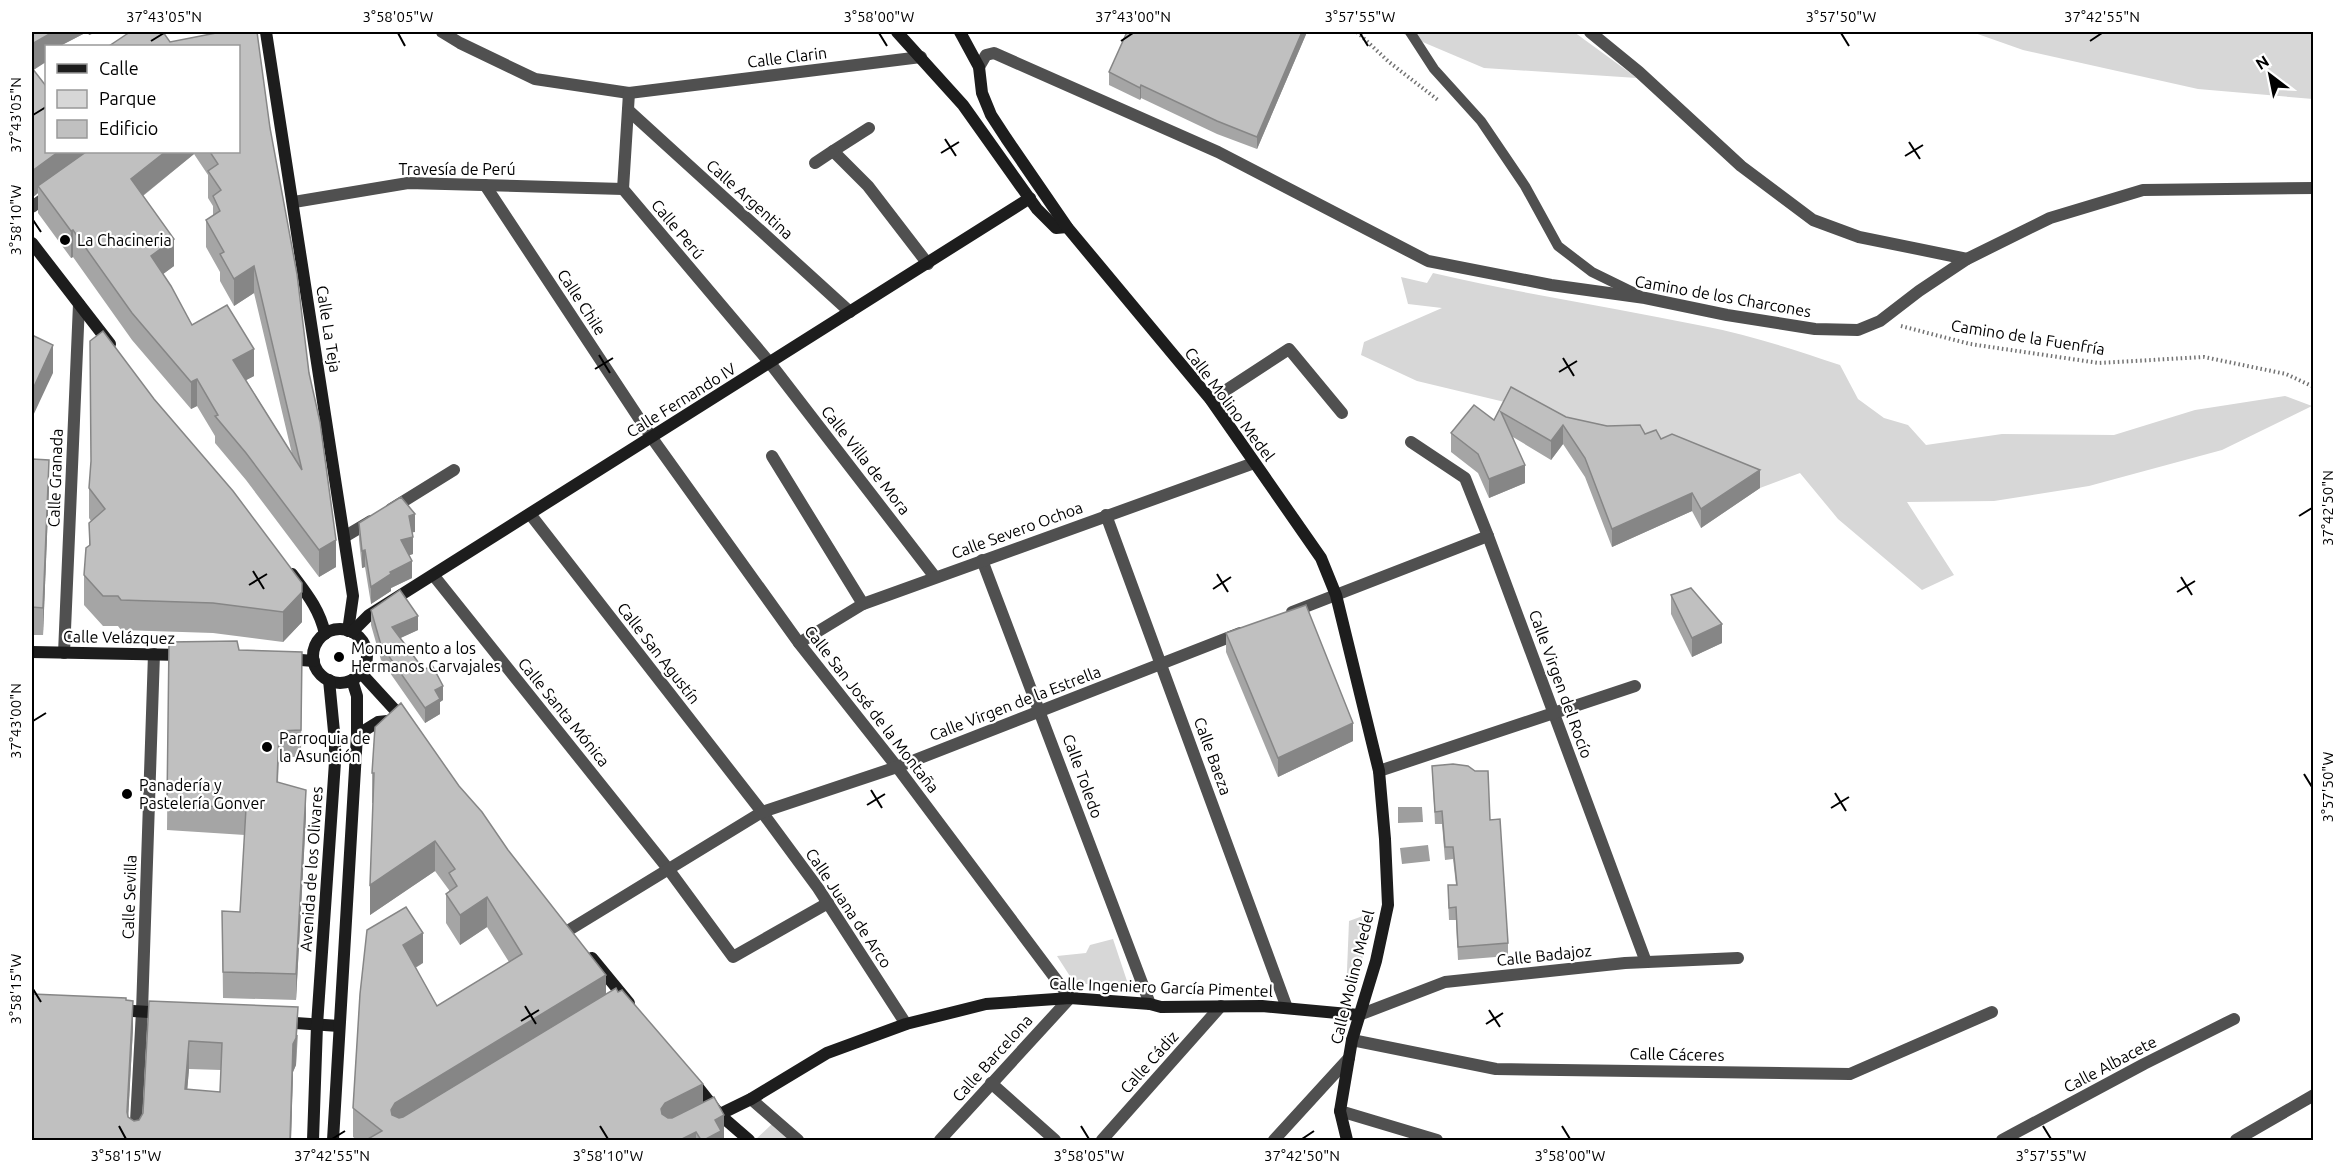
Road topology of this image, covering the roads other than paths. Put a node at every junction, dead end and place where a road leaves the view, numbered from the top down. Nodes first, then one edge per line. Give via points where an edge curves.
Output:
1 (266, 32) edge
2 (441, 32) edge
3 (897, 32) edge
4 (960, 32) edge
5 (1410, 32) edge
6 (1590, 32) edge
7 (921, 57) junction
8 (980, 67) junction
9 (629, 93) junction
10 (628, 110) junction
11 (869, 128) dead end
12 (833, 151) junction
13 (815, 163) dead end
14 (485, 184) junction
15 (60, 186) edge
16 (2313, 188) edge
17 (622, 189) junction
18 (1030, 198) junction
19 (294, 202) junction
20 (32, 207) edge
21 (1067, 227) junction
22 (32, 243) edge
23 (1967, 259) junction
24 (928, 264) junction
25 (1645, 298) junction
26 (79, 304) junction
27 (850, 312) junction
28 (115, 351) edge
29 (770, 363) junction
30 (1211, 400) junction
31 (1342, 413) dead end
32 (652, 438) junction
33 (1411, 442) dead end
34 (772, 456) dead end
35 (1254, 463) junction
36 (454, 470) dead end
37 (530, 514) junction
38 (1106, 515) junction
39 (1488, 536) junction
40 (344, 537) junction
41 (982, 560) junction
42 (285, 565) edge
43 (434, 576) junction
44 (935, 577) junction
45 (1336, 595) junction
46 (863, 604) junction
47 (1281, 616) edge
48 (1248, 629) edge
49 (350, 631) junction
50 (325, 634) junction
51 (799, 643) junction
52 (32, 652) edge
53 (64, 653) junction
54 (154, 654) junction
55 (199, 656) edge
56 (279, 659) edge
57 (314, 661) junction
58 (1161, 663) junction
59 (357, 676) junction
60 (329, 680) junction
61 (1635, 686) dead end
62 (1041, 712) junction
63 (1554, 712) junction
64 (357, 735) junction
65 (897, 767) junction
66 (1379, 771) junction
67 (762, 812) junction
68 (669, 870) junction
69 (828, 903) junction
70 (1738, 958) dead end
71 (1646, 962) junction
72 (1070, 998) junction
73 (1150, 1004) junction
74 (628, 1006) edge
75 (1221, 1006) junction
76 (1287, 1008) junction
77 (109, 1010) edge
78 (142, 1011) junction
79 (1992, 1012) dead end
80 (177, 1014) edge
81 (1359, 1015) junction
82 (2234, 1019) dead end
83 (271, 1021) edge
84 (906, 1024) junction
85 (317, 1025) junction
86 (339, 1026) junction
87 (1352, 1040) junction
88 (1349, 1058) junction
89 (684, 1071) edge
90 (991, 1083) junction
91 (2313, 1095) edge
92 (752, 1099) junction
93 (1340, 1111) junction
94 (719, 1114) junction
95 (699, 1125) edge
96 (135, 1140) edge
97 (313, 1140) edge
98 (333, 1140) edge
99 (749, 1140) edge
100 (798, 1140) edge
101 (940, 1140) edge
102 (1055, 1140) edge
103 (1102, 1140) edge
104 (1274, 1140) edge
105 (1347, 1140) edge
106 (1437, 1140) edge
107 (2002, 1140) edge
108 (2236, 1140) edge

1 - 19 street, Calle La Teja
2 - 9 street, Calle Clarin via 535,79
3 - 7 street
4 - 8 street
5 - 25 lane via 1434,69 1481,121 1525,186 1558,246 1592,272
6 - 23 street via 1741,166 1813,220 1859,237
7 - 9 street, Calle Clarin
7 - 18 street via 963,105
8 - 21 street, Calle Molino Medel via 982,93 991,115
8 - 25 street, Camino de los Charcones via 986,55 994,53 1218,152 1428,261
9 - 10 street
10 - 17 street
10 - 27 street, Calle Argentina
11 - 12 street
12 - 13 street
12 - 24 street via 868,186
14 - 17 street, Travesía de Perú
14 - 19 street, Travesía de Perú via 408,183
14 - 32 street, Calle Chile
15 - 20 street
16 - 23 street, Camino de los Charcones via 2143,190 2050,218
17 - 29 street, Calle Perú
18 - 21 street via 1056,228
18 - 24 street, Calle Fernando IV
19 - 40 street, Calle La Teja
21 - 30 street, Calle Molino Medel
22 - 26 street
23 - 25 street, Camino de los Charcones via 1880,321 1858,330 1815,329
24 - 27 street, Calle Fernando IV
26 - 28 street
26 - 53 street, Calle Granada
27 - 29 street, Calle Fernando IV
29 - 32 street, Calle Fernando IV
29 - 44 street, Calle Villa de Mora
30 - 31 street via 1289,349
30 - 35 street, Calle Molino Medel
32 - 37 street, Calle Fernando IV
32 - 51 street, Calle San José de la Montaña
33 - 39 street, Calle Virgen del Rocío via 1465,478
34 - 46 street
35 - 38 street, Calle Severo Ochoa
35 - 45 street, Calle Molino Medel via 1321,558
36 - 40 street
37 - 43 street, Calle Fernando IV
37 - 67 street, Calle San Agustín
38 - 41 street, Calle Severo Ochoa
38 - 58 street, Calle Baeza
39 - 45 street
39 - 63 street, Calle Virgen del Rocío
40 - 49 street, Calle La Teja via 353,596
41 - 44 street, Calle Severo Ochoa
41 - 62 street, Calle Toledo
42 - 50 street via 314,602
43 - 49 street, Calle Fernando IV
43 - 68 street, Calle Santa Mónica
44 - 46 street, Calle Severo Ochoa
45 - 47 street
45 - 66 street, Calle Molino Medel
46 - 51 street, Calle Severo Ochoa
48 - 58 street, Calle Virgen de la Estrella
49 - 50 street
49 - 59 street via 366,650 365,666
50 - 57 street via 315,646
51 - 65 street, Calle San José de la Montaña
52 - 53 street, Calle Velázquez
53 - 54 street, Calle Velázquez
54 - 55 street, Calle Velázquez
54 - 78 street, Calle Sevilla
56 - 57 street
57 - 60 street via 322,676
58 - 62 street, Calle Virgen de la Estrella
58 - 76 street, Calle Baeza
59 - 60 street via 338,683
59 - 64 street
59 - 64 street via 408,724 378,722
60 - 85 street, Avenida de los Olivares via 335,762
61 - 63 street
62 - 65 street, Calle Virgen de la Estrella
62 - 73 street, Calle Toledo
63 - 66 street
63 - 71 street, Calle Virgen del Rocío
64 - 86 street
65 - 67 street, Calle Virgen de la Estrella
65 - 72 street, Calle San José de la Montaña
66 - 81 street, Calle Molino Medel via 1388,905
67 - 68 street, Calle Virgen de la Estrella
67 - 69 street, Calle Juana de Arco
68 - 69 street, Calle Santa Mónica via 733,957
68 - 74 street, Calle Virgen de la Estrella via 572,935
69 - 84 street, Calle Juana de Arco
70 - 71 street, Calle Badajoz
71 - 81 street, Calle Badajoz via 1445,982
72 - 73 street, Calle Ingeniero García Pimentel
72 - 84 street, Calle Ingeniero García Pimentel via 986,1004
72 - 90 street, Calle Barcelona
73 - 75 street, Calle Ingeniero García Pimentel
75 - 76 street, Calle Ingeniero García Pimentel
75 - 103 street, Calle Cádiz
76 - 81 street, Calle Ingeniero García Pimentel
77 - 78 street
78 - 80 street
78 - 96 street, Calle Sevilla
79 - 87 street, Calle Cáceres via 1850,1074 1496,1069
81 - 87 street, Calle Molino Medel
82 - 107 street, Calle Albacete
83 - 85 street
84 - 92 street, Calle Ingeniero García Pimentel via 827,1053
85 - 86 street
85 - 97 street, Avenida de los Olivares
86 - 98 street
87 - 88 street, Calle Molino Medel
88 - 93 street, Calle Molino Medel
88 - 104 street
89 - 94 street
90 - 101 street, Calle Barcelona
90 - 102 street
91 - 108 street
92 - 94 street, Calle Ingeniero García Pimentel
92 - 100 street
93 - 105 street, Calle Molino Medel
93 - 106 street
94 - 95 street, Calle Ingeniero García Pimentel
94 - 99 street

